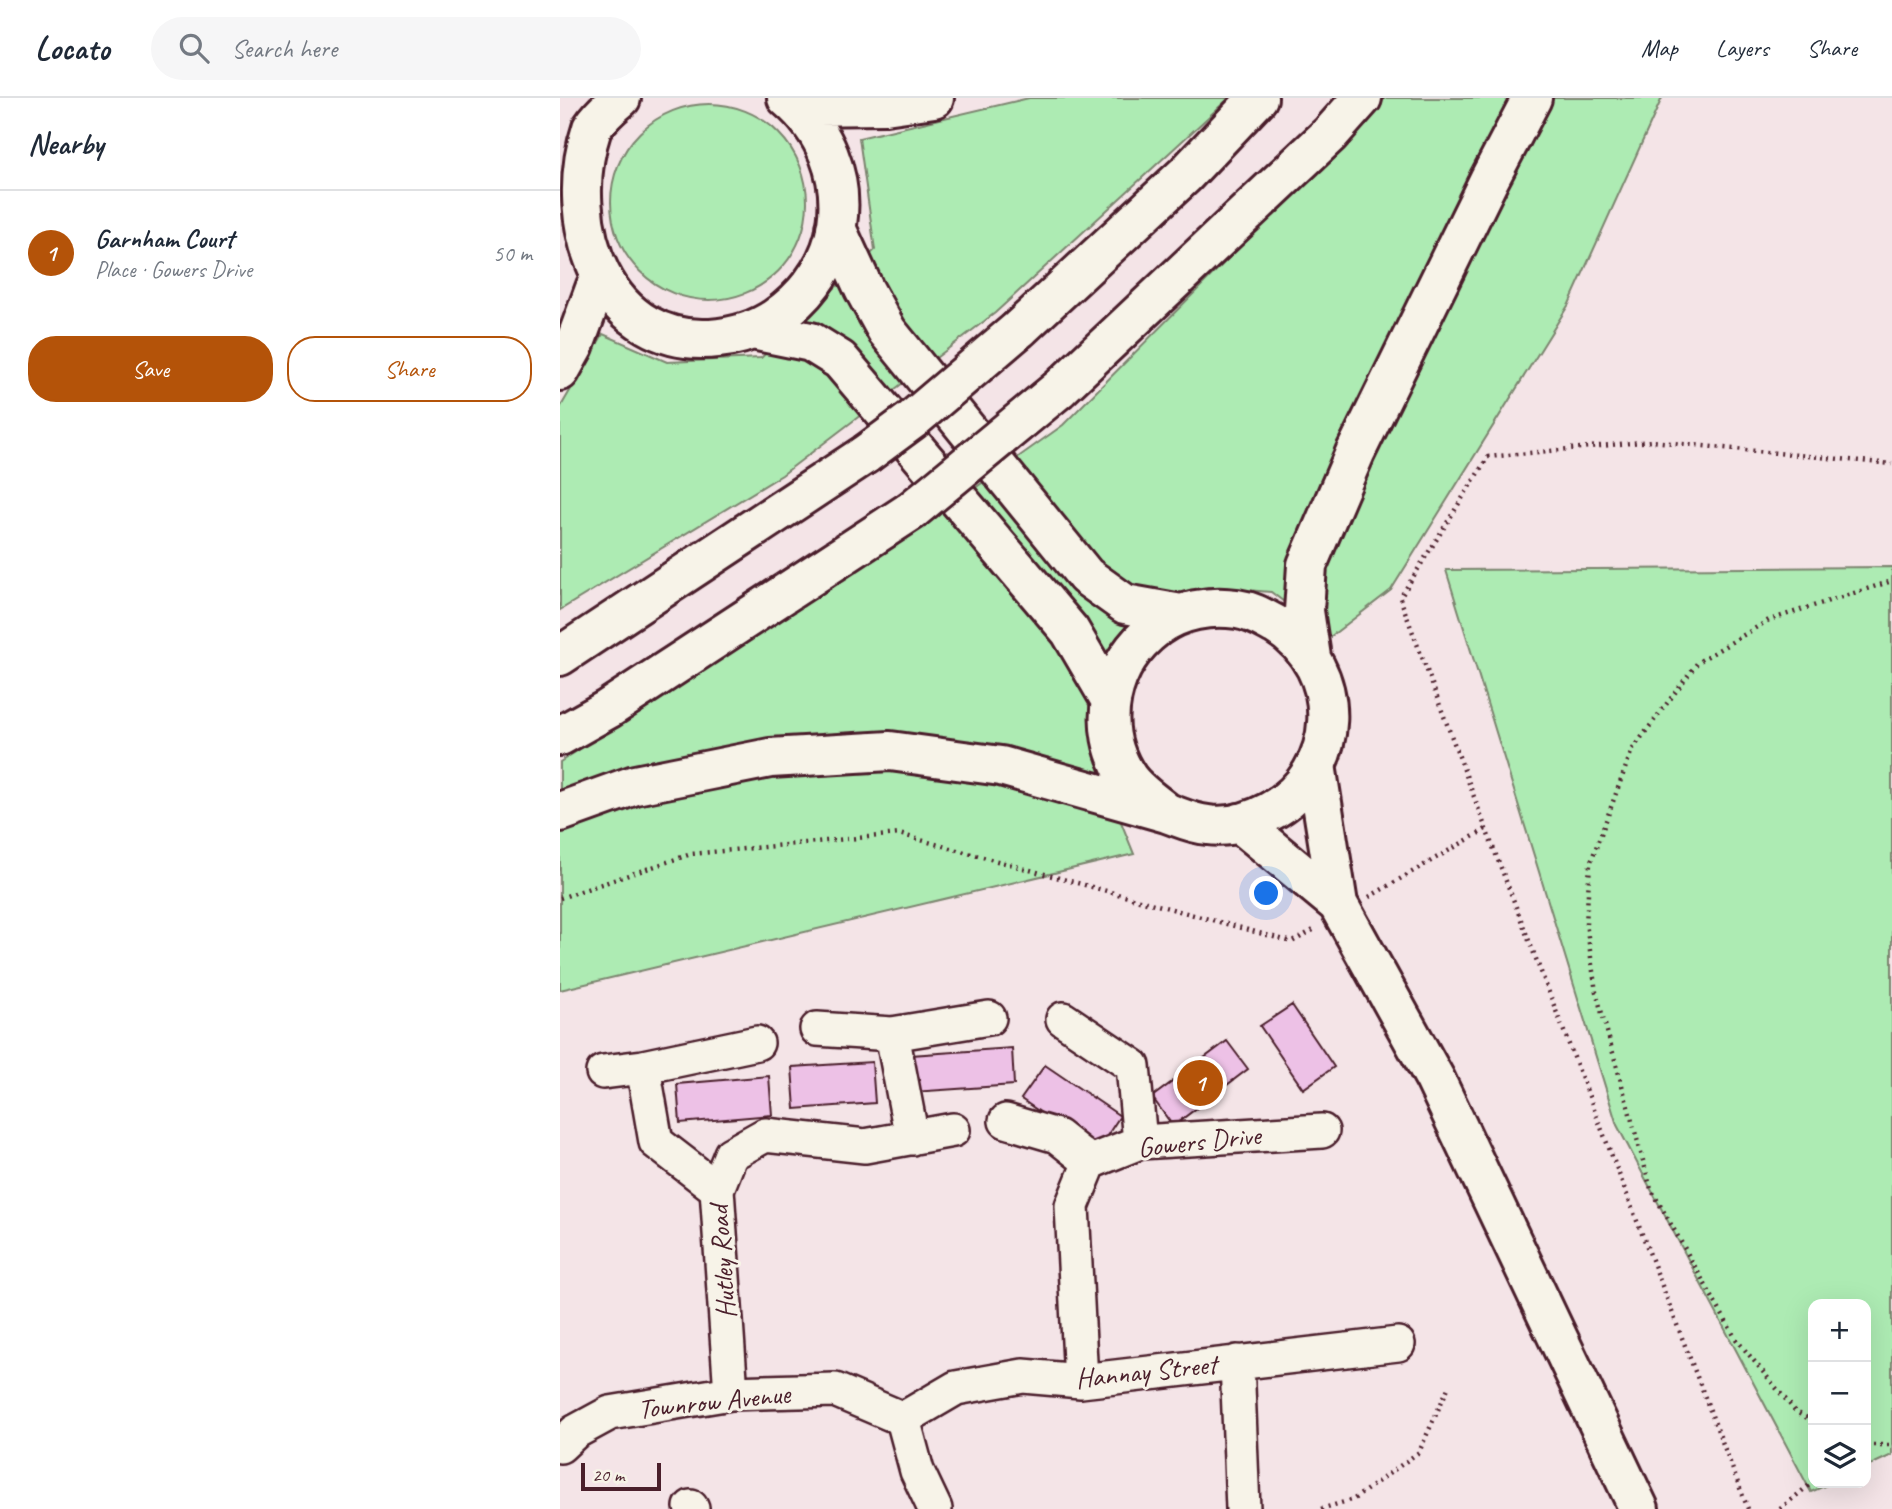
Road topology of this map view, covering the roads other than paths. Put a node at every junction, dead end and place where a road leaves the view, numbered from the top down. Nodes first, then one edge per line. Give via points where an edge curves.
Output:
1 (934, 98) edge
2 (1258, 98) edge
3 (1362, 98) edge
4 (1532, 98) edge
5 (612, 102) edge
6 (792, 102) edge
7 (572, 148) edge
8 (836, 228) junction
9 (578, 263) edge
10 (752, 330) junction
11 (560, 371) edge
12 (1181, 614) junction
13 (560, 656) edge
14 (1311, 657) junction
15 (1111, 701) junction
16 (560, 736) edge
17 (1316, 765) junction
18 (560, 812) edge
19 (1167, 813) junction
20 (1240, 823) junction
21 (1341, 908) junction
22 (989, 1018) dead end
23 (1063, 1019) dead end
24 (817, 1029) dead end
25 (892, 1034) junction
26 (757, 1043) dead end
27 (643, 1067) junction
28 (603, 1072) dead end
29 (1006, 1121) dead end
30 (953, 1130) dead end
31 (1322, 1130) dead end
32 (912, 1138) junction
33 (1140, 1142) junction
34 (1090, 1162) junction
35 (717, 1189) junction
36 (1398, 1345) dead end
37 (1237, 1362) junction
38 (1081, 1381) junction
39 (731, 1393) junction
40 (903, 1419) junction
41 (560, 1446) edge
42 (935, 1509) edge
43 (1243, 1509) edge
44 (1639, 1509) edge

1 - 6 main road via 885,105
2 - 13 main road, bridge via 1185,175 1019,329 912,420
3 - 16 main road, bridge via 1330,134 1059,389 911,511
4 - 14 main road via 1355,453 1307,565 1304,611
5 - 7 main road
6 - 8 main road via 812,123 832,162 839,206
7 - 9 main road via 575,165 569,224
8 - 10 main road via 816,279 777,318
8 - 12 main road via 887,331 1086,576 1125,604
9 - 10 main road via 610,302 646,327 688,339 731,337
9 - 11 main road via 574,346
10 - 15 main road via 811,342 840,360 1070,631
12 - 14 main road via 1226,607 1257,614 1291,635
12 - 15 main road via 1143,638 1118,675
14 - 17 main road via 1328,707 1326,736
15 - 19 main road via 1111,732 1121,765 1138,789
17 - 20 main road via 1282,805
17 - 21 main road
18 - 19 main road via 635,785 770,758 890,751 1001,766
19 - 20 main road via 1208,825
20 - 21 main road
21 - 44 main road via 1435,1079
22 - 25 street
23 - 33 street via 1133,1066
24 - 25 street
25 - 32 street
26 - 27 street
27 - 28 street
27 - 35 street via 656,1142
29 - 34 street via 1057,1136
30 - 32 street, Hutley Road
31 - 33 street, Gowers Drive
32 - 35 street, Hutley Road via 865,1146 765,1135 731,1154
33 - 34 street, Gowers Drive
34 - 38 street via 1072,1206
35 - 39 street, Hutley Road
36 - 37 street, Hannay Street
37 - 38 street, Hannay Street
37 - 43 street
38 - 40 street, Hannay Street via 1023,1376 956,1388
39 - 40 street, Townrow Avenue via 835,1390
39 - 41 street, Townrow Avenue via 610,1413
40 - 42 street via 917,1471

